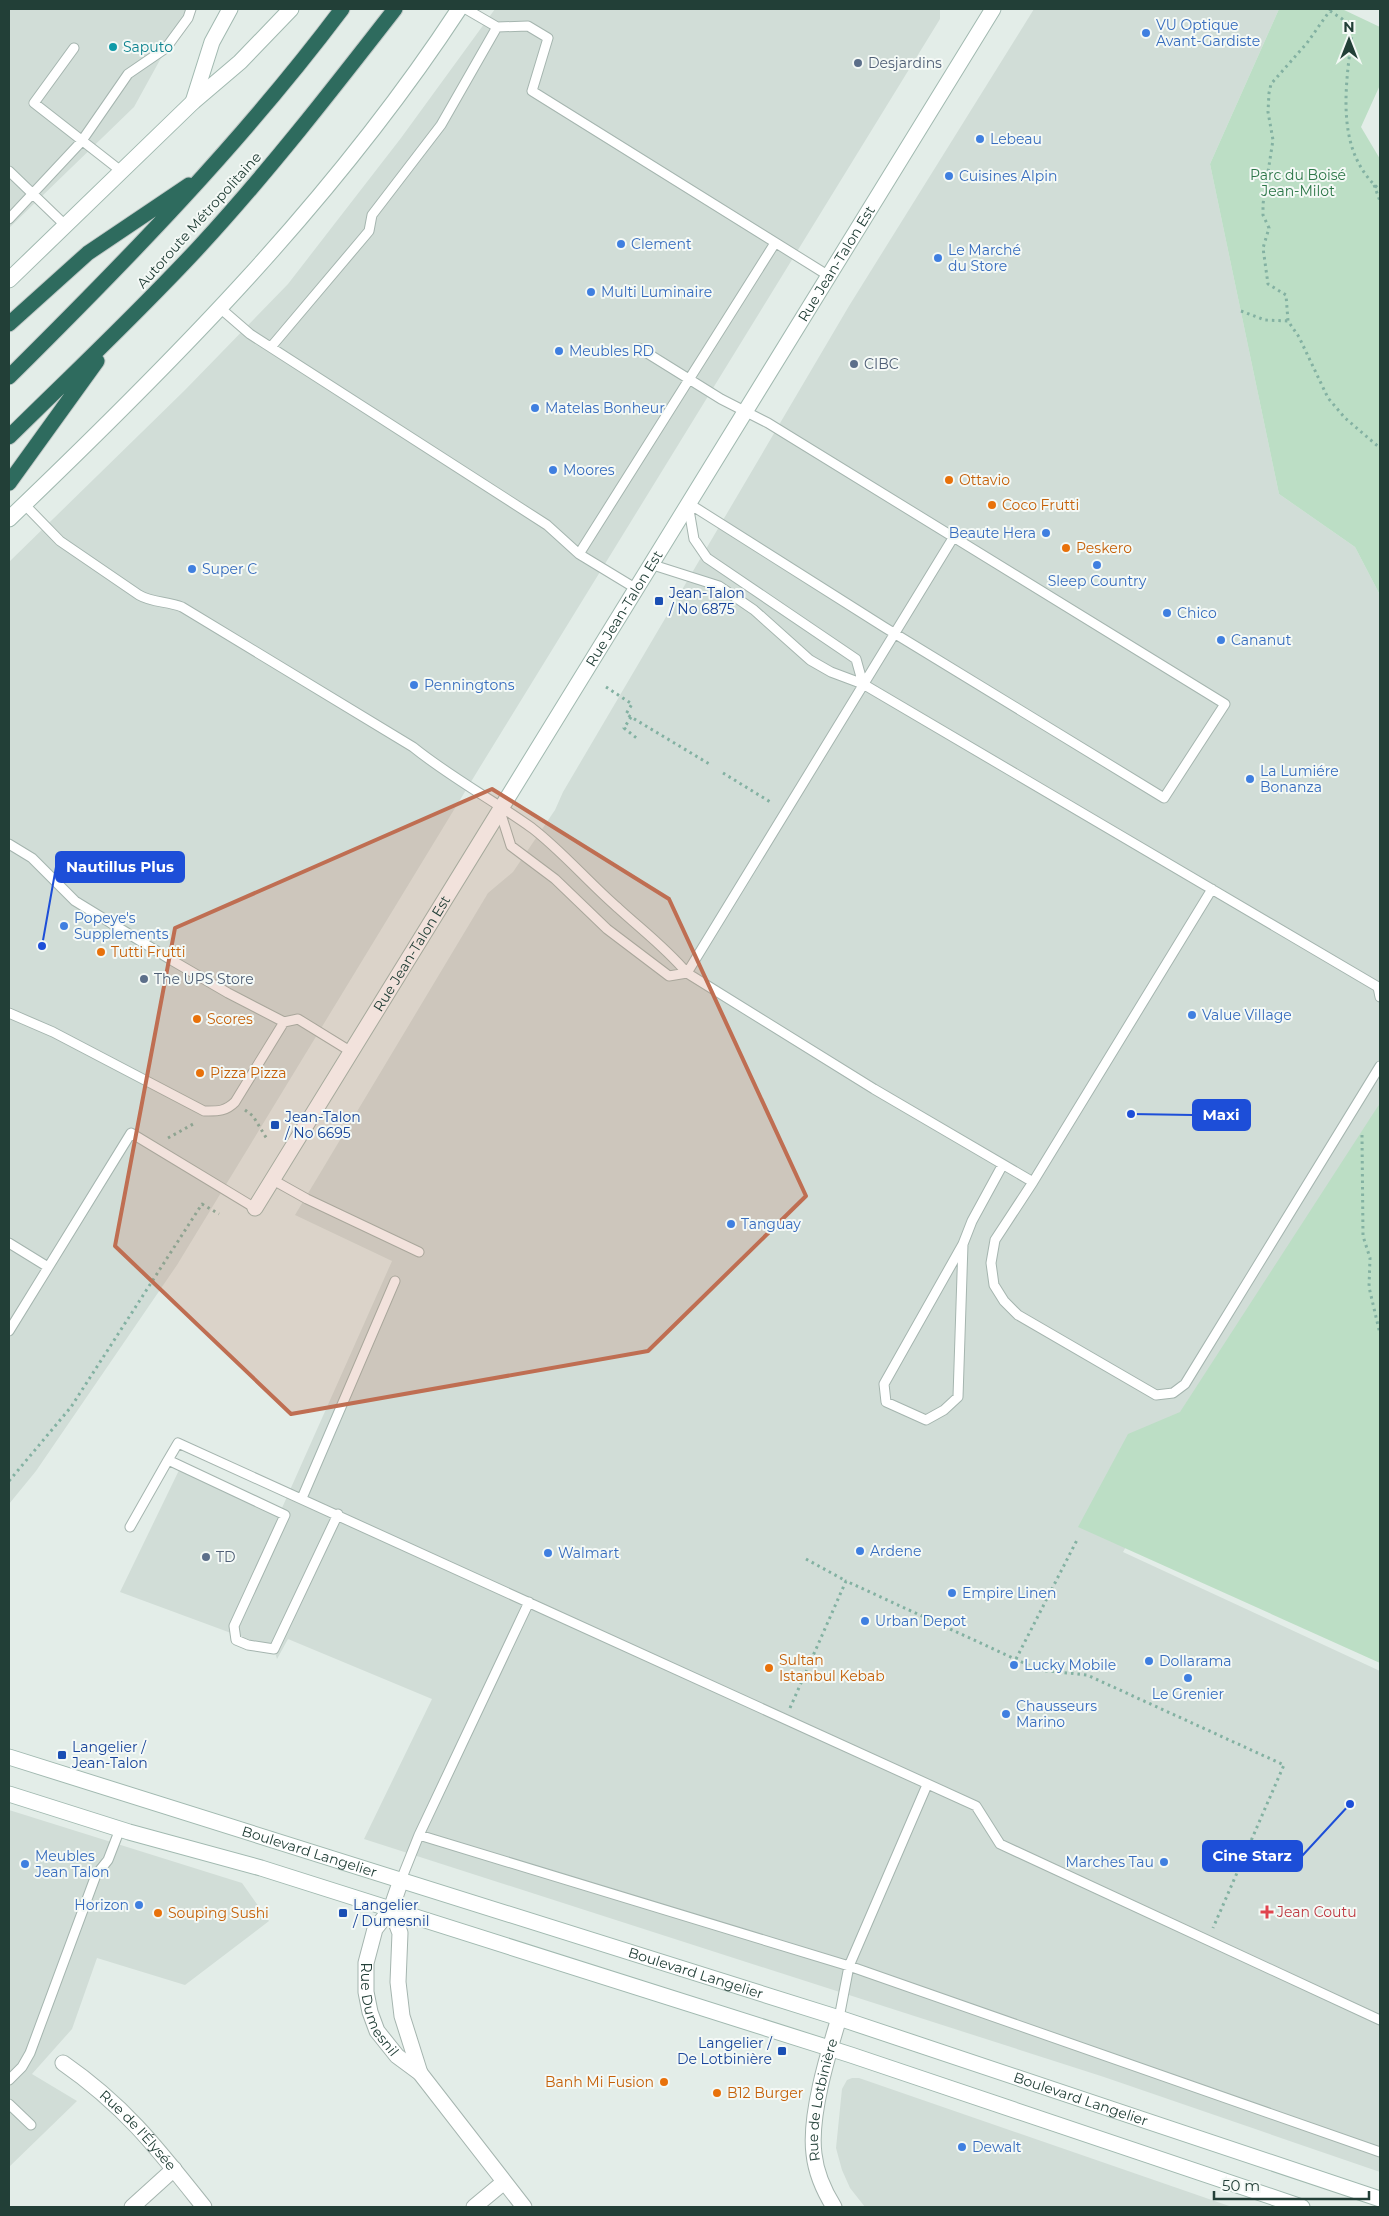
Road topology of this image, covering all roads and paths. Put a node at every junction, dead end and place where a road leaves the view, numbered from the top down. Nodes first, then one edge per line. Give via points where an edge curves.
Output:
1 (191, 9) edge
2 (230, 9) edge
3 (291, 9) edge
4 (342, 9) edge
5 (395, 9) edge
6 (459, 9) edge
7 (466, 9) edge
8 (993, 9) edge
9 (1331, 10) edge
10 (496, 27) junction
11 (74, 48) dead end
12 (193, 102) junction
13 (81, 142) junction
14 (210, 170) junction
15 (9, 171) edge
16 (121, 171) junction
17 (1373, 184) junction
18 (1380, 190) edge
19 (33, 192) junction
20 (1380, 201) edge
21 (9, 219) edge
22 (65, 225) junction
23 (776, 243) junction
24 (829, 276) junction
25 (10, 277) edge
26 (220, 308) junction
27 (1241, 311) dead end
28 (1288, 321) junction
29 (9, 324) edge
30 (121, 327) junction
31 (271, 347) junction
32 (639, 348) dead end
33 (9, 377) edge
34 (688, 379) junction
35 (744, 411) junction
36 (9, 437) edge
37 (1380, 448) edge
38 (9, 483) edge
39 (688, 503) junction
40 (24, 504) junction
41 (9, 518) edge
42 (953, 538) junction
43 (579, 554) junction
44 (650, 564) junction
45 (635, 588) junction
46 (894, 634) junction
47 (863, 684) junction
48 (606, 688) dead end
49 (631, 717) junction
50 (639, 740) dead end
51 (711, 766) dead end
52 (723, 773) dead end
53 (772, 803) dead end
54 (499, 808) junction
55 (9, 844) edge
56 (1212, 889) junction
57 (687, 973) junction
58 (1380, 997) edge
59 (9, 1013) edge
60 (284, 1022) junction
61 (350, 1052) junction
62 (1380, 1066) edge
63 (204, 1111) junction
64 (253, 1116) dead end
65 (1362, 1135) dead end
66 (267, 1139) dead end
67 (159, 1150) junction
68 (1002, 1166) junction
69 (273, 1180) junction
70 (1033, 1182) junction
71 (255, 1208) joint
72 (219, 1214) dead end
73 (9, 1243) edge
74 (963, 1244) junction
75 (419, 1252) dead end
76 (48, 1267) junction
77 (395, 1281) dead end
78 (9, 1331) edge
79 (1380, 1334) edge
80 (168, 1460) junction
81 (9, 1481) edge
82 (302, 1498) junction
83 (338, 1514) junction
84 (130, 1526) dead end
85 (1077, 1540) dead end
86 (806, 1558) dead end
87 (846, 1580) junction
88 (529, 1602) junction
89 (1016, 1659) junction
90 (785, 1720) junction
91 (9, 1757) edge
92 (927, 1785) junction
93 (9, 1794) edge
94 (120, 1829) junction
95 (419, 1835) junction
96 (401, 1880) junction
97 (391, 1909) junction
98 (1206, 1940) junction
99 (849, 1966) junction
100 (839, 2018) junction
101 (1380, 2020) edge
102 (830, 2049) junction
103 (63, 2063) dead end
104 (420, 2074) junction
105 (9, 2080) edge
106 (9, 2104) edge
107 (31, 2125) dead end
108 (1380, 2152) edge
109 (174, 2169) junction
110 (504, 2182) junction
111 (1380, 2199) edge
112 (1284, 2204) edge
113 (132, 2207) edge
114 (204, 2207) edge
115 (474, 2207) edge
116 (524, 2207) edge
117 (834, 2207) edge
118 (1302, 2207) edge

1 - 13 lane via 166,48 128,74
2 - 12 main road via 212,42
3 - 12 main road via 240,62
4 - 14 highway, Autoroute Métropolitaine
5 - 30 highway, Autoroute Métropolitaine via 249,191
6 - 26 main road via 375,127
7 - 10 lane
8 - 24 main road, Rue Jean-Talon Est
9 - 17 path via 1354,26 1345,96 1347,130 1357,159
9 - 28 path via 1271,84 1269,93 1268,121 1273,140 1264,194 1263,215 1269,234 1263,248 1264,260 1269,286 1286,295
10 - 23 lane via 528,26 548,38 532,91
10 - 31 lane via 441,125 372,216 369,231
11 - 13 lane via 34,103
12 - 16 main road
13 - 16 lane
13 - 19 lane
14 - 29 highway via 88,253
14 - 33 highway, Autoroute Métropolitaine via 112,276
15 - 19 lane
16 - 22 main road
17 - 18 path
17 - 20 path
19 - 21 lane
19 - 22 lane
22 - 25 main road
23 - 24 lane
23 - 34 lane
24 - 35 main road, Rue Jean-Talon Est
26 - 31 lane
26 - 40 main road
27 - 28 path via 1265,320
28 - 37 path via 1328,398 1345,418
30 - 36 highway, Autoroute Métropolitaine
30 - 38 highway
31 - 43 lane via 547,525
32 - 34 lane
34 - 35 lane
34 - 43 lane
35 - 39 main road, Rue Jean-Talon Est
35 - 42 lane
39 - 44 main road, Rue Jean-Talon Est
39 - 46 lane
39 - 47 lane via 694,539 707,558 856,659
40 - 41 main road
40 - 54 lane via 60,541 139,595 151,602 182,607 412,747
42 - 46 lane
42 - 46 lane via 1225,704 1164,798
43 - 45 lane
44 - 45 main road, Rue Jean-Talon Est
44 - 47 lane via 719,586 754,610 810,660
45 - 54 main road, Rue Jean-Talon Est
46 - 47 lane
47 - 56 lane
47 - 57 lane
48 - 49 path via 632,704 626,714
49 - 50 path via 624,728
49 - 51 path
52 - 53 path
54 - 57 lane via 530,827 566,856 617,908 667,950
54 - 57 lane via 512,846 555,879 607,930 669,976
54 - 61 main road, Rue Jean-Talon Est
55 - 60 lane via 32,858 75,901 228,993
56 - 58 lane via 1378,987
56 - 70 lane
57 - 68 lane
59 - 63 lane via 53,1032
60 - 61 lane via 298,1019
60 - 63 lane via 235,1102 220,1112
61 - 69 main road, Rue Jean-Talon Est
62 - 70 lane via 1185,1384 1174,1393 1156,1395 1018,1315 1004,1301 994,1285 995,1240
63 - 67 path via 195,1123 170,1136
64 - 66 path
65 - 79 path via 1363,1236 1370,1258 1369,1287
67 - 71 lane
67 - 76 lane via 131,1133
68 - 70 lane
68 - 74 lane
69 - 71 main road, Rue Jean-Talon Est
69 - 75 lane
72 - 81 path via 202,1204 71,1407
73 - 76 lane
74 - 74 lane via 958,1397 926,1420 886,1402 884,1384
76 - 78 lane
77 - 82 lane
80 - 82 lane via 178,1443
80 - 83 lane via 285,1515 234,1626 236,1640 248,1645 274,1649
80 - 84 lane
82 - 83 lane
83 - 88 lane
85 - 89 path
86 - 87 path
87 - 89 path
87 - 90 path
88 - 90 lane
88 - 95 lane
89 - 98 path via 1038,1670 1087,1675 1284,1766
90 - 92 lane
91 - 96 main road, Boulevard Langelier
92 - 98 lane via 976,1806 1000,1844
92 - 99 lane
93 - 94 main road
94 - 97 main road via 261,1868
94 - 105 lane via 108,1860 96,1875 30,2053
95 - 96 lane
95 - 99 lane
96 - 97 main road, Rue Dumesnil
96 - 100 main road, Boulevard Langelier
97 - 102 main road
97 - 104 main road, Rue Dumesnil via 400,1933 398,1982 402,2016
97 - 104 main road, Rue Dumesnil via 375,1929 370,1942 366,1992 377,2030 397,2056
98 - 101 lane
99 - 100 lane
99 - 108 lane
100 - 102 main road, Rue de Lotbinière
100 - 111 main road, Boulevard Langelier
102 - 112 main road via 1016,2109
102 - 117 main road, Rue de Lotbinière via 817,2105 813,2142 821,2180
103 - 109 main road, Rue de l'Élysée via 129,2116
104 - 110 main road, Rue Dumesnil
106 - 107 lane
109 - 113 main road
109 - 114 main road, Rue de l'Élysée
110 - 115 main road
110 - 116 main road, Rue Dumesnil
112 - 118 main road

